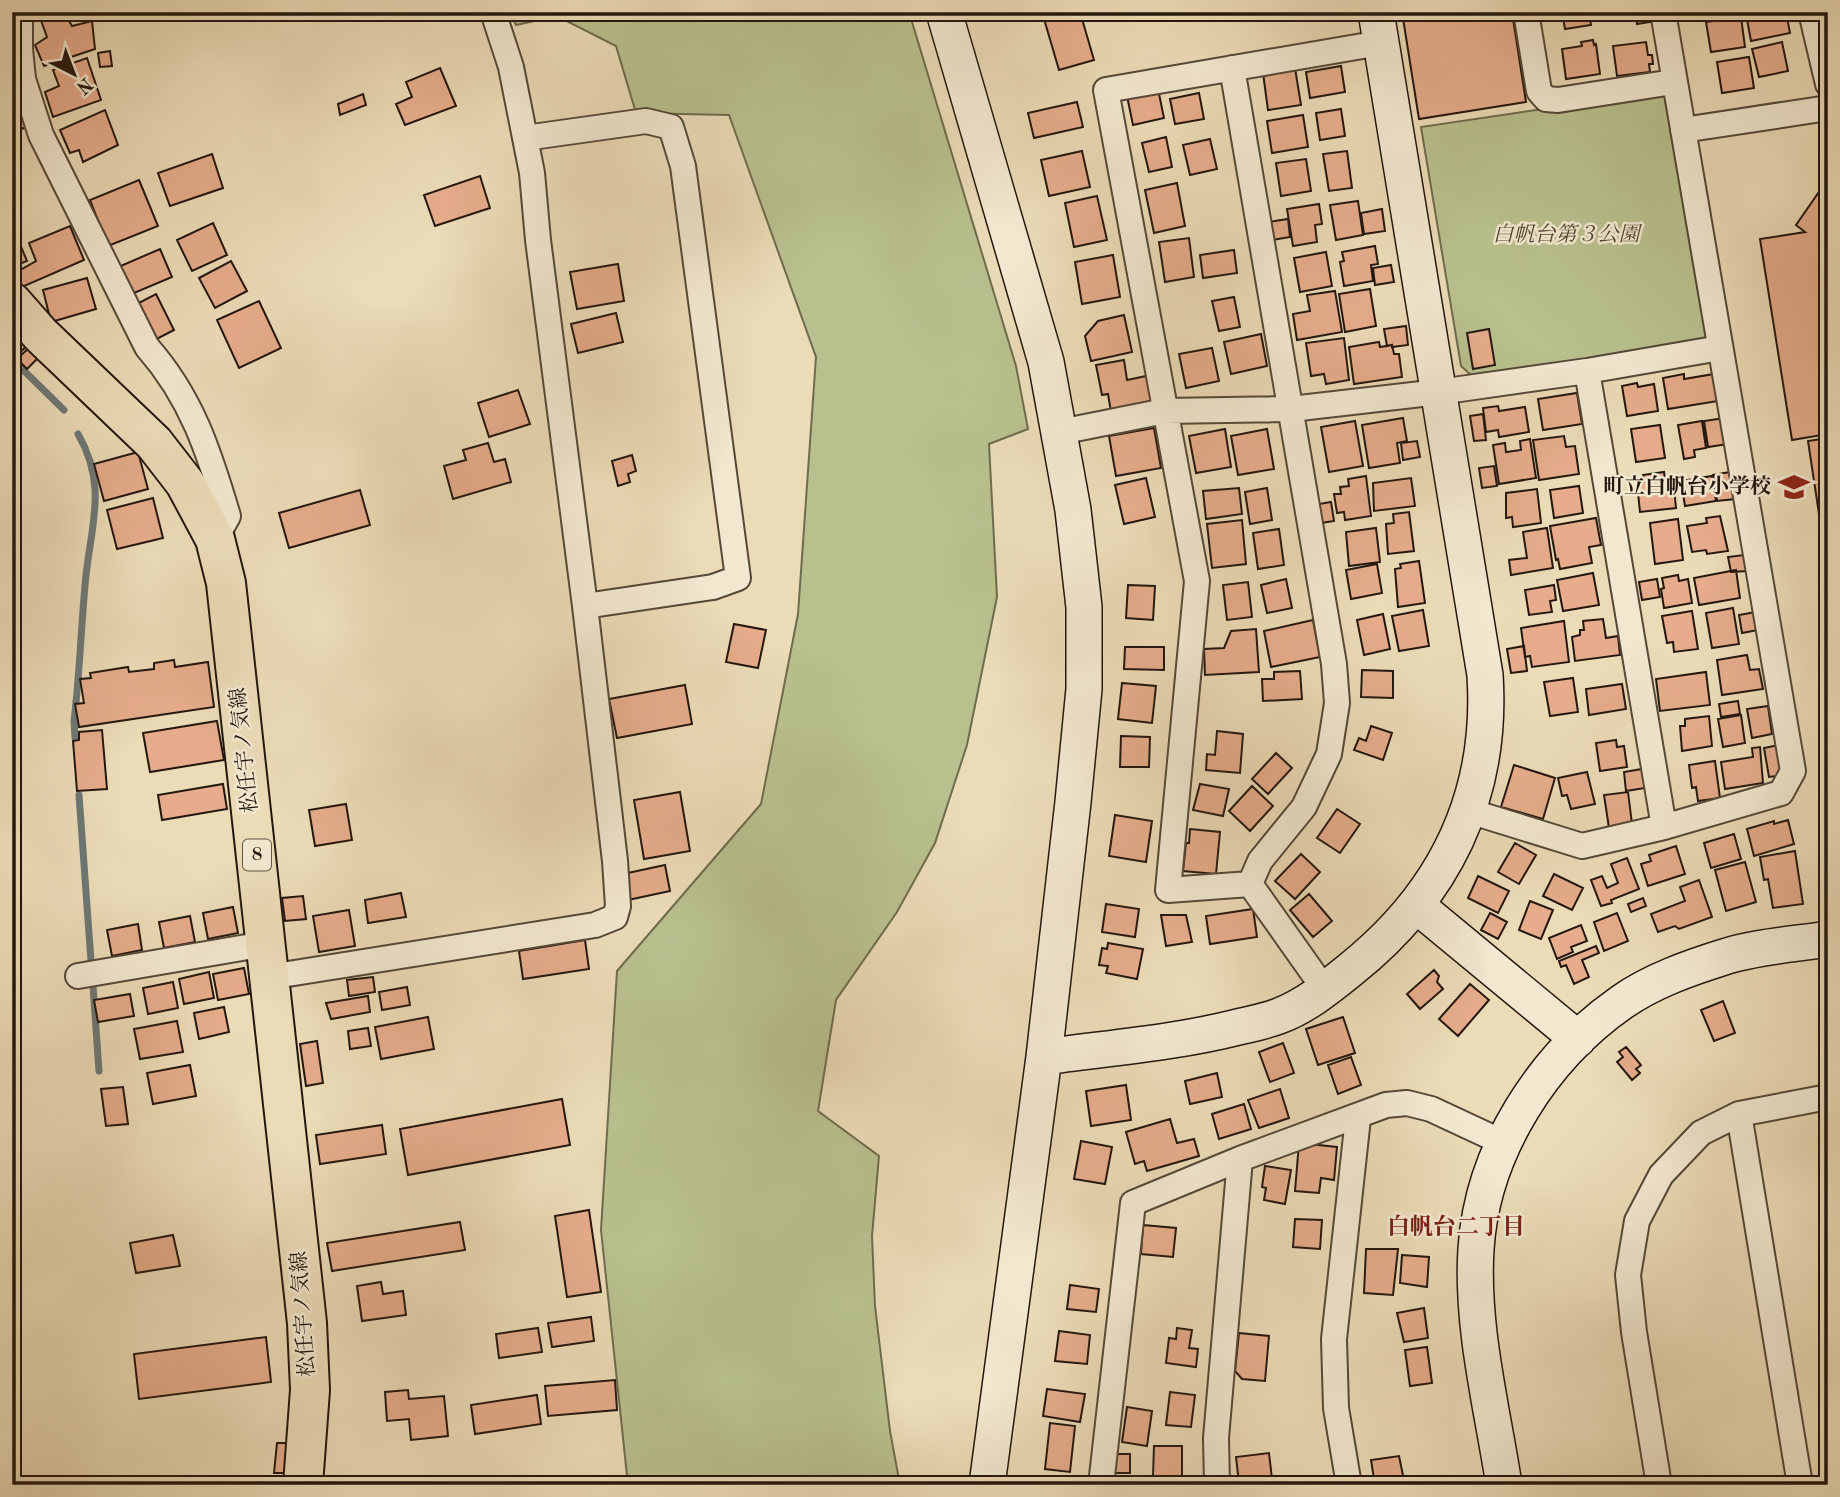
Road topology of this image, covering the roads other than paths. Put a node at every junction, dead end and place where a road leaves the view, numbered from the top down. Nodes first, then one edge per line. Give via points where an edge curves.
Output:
1 (20, 12) edge
2 (493, 12) edge
3 (944, 12) edge
4 (1526, 12) edge
5 (1663, 12) edge
6 (1811, 12) edge
7 (1378, 28) edge
8 (1232, 68) junction
9 (1673, 82) junction
10 (1828, 84) edge
11 (1828, 108) edge
12 (1683, 130) junction
13 (525, 138) junction
14 (12, 302) edge
15 (1720, 348) junction
16 (1587, 371) junction
17 (1439, 392) junction
18 (1291, 409) junction
19 (1165, 411) junction
20 (1060, 432) junction
21 (215, 539) junction
22 (585, 606) junction
23 (1469, 811) junction
24 (1664, 827) junction
25 (1250, 884) junction
26 (1416, 905) junction
27 (1828, 939) edge
28 (267, 960) junction
29 (78, 976) dead end
30 (1325, 990) junction
31 (1578, 1039) junction
32 (1044, 1057) junction
33 (1828, 1097) edge
34 (1739, 1114) junction
35 (1358, 1118) junction
36 (1504, 1143) junction
37 (1240, 1159) junction
38 (303, 1485) edge
39 (987, 1485) edge
40 (1101, 1485) edge
41 (1217, 1485) edge
42 (1349, 1485) edge
43 (1504, 1485) edge
44 (1660, 1485) edge
45 (1800, 1485) edge

1 - 21 street via 23,79 41,135 147,347 192,413 211,460 228,516
2 - 13 street via 511,67
3 - 20 street via 1046,362
4 - 9 street via 1539,91 1546,99
5 - 9 street
6 - 10 street
7 - 8 street
7 - 17 street
8 - 18 street
8 - 19 street via 1105,90
9 - 12 street
11 - 12 street
12 - 15 street
13 - 22 street
13 - 22 street via 646,121 671,127 683,166 738,578 713,587
14 - 21 main road, 松任宇ノ気線 / 8 via 50,345 154,443 185,484
15 - 16 street
15 - 24 street via 1793,771 1781,793
16 - 17 street
16 - 24 street
17 - 18 street
17 - 23 street via 1486,695 1485,740
18 - 19 street
18 - 25 street via 1337,703 1329,754 1304,807 1260,861
19 - 20 street
19 - 25 street via 1197,581 1168,890
20 - 32 street via 1084,607 1084,689
21 - 28 main road, 松任宇ノ気線 / 8 via 226,583
22 - 28 street via 615,861 615,917 550,933
23 - 24 street via 1582,846
23 - 26 street via 1448,858
25 - 30 street
26 - 30 street via 1379,946
26 - 31 street
27 - 31 street via 1727,956 1664,979 1623,1002
28 - 29 street
28 - 38 main road, 松任宇ノ気線 / 8 via 307,1323 310,1390
30 - 32 street via 1280,1016 1208,1035
31 - 36 street via 1539,1084
32 - 39 street
33 - 34 street
34 - 44 street via 1701,1133 1670,1165 1637,1221 1628,1275
34 - 45 street
35 - 36 street via 1387,1105 1407,1103 1431,1109
35 - 37 street
35 - 42 street via 1334,1339 1336,1408
36 - 43 street via 1484,1201 1475,1287
37 - 40 street via 1133,1203
37 - 41 street via 1216,1438

